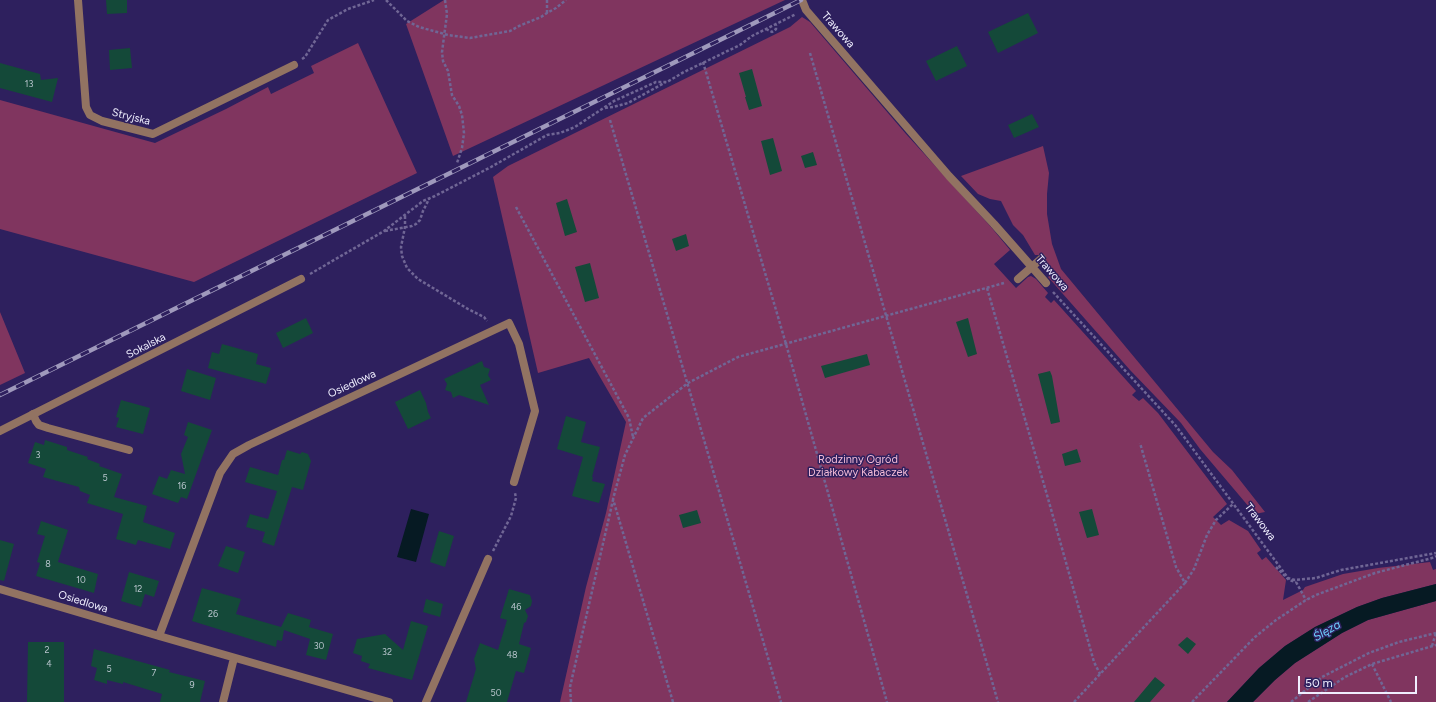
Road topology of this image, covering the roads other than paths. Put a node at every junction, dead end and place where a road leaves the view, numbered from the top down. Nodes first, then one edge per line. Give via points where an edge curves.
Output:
1 (78, 0) edge
2 (802, 0) edge
3 (294, 65) road end
4 (1042, 258) dead end
5 (1032, 267) junction
6 (301, 279) road end
7 (1018, 279) dead end
8 (1046, 283) road end
9 (32, 414) junction
10 (0, 431) edge
11 (129, 450) dead end
12 (514, 482) road end
13 (488, 559) road end
14 (0, 589) edge
15 (159, 636) junction
16 (234, 658) junction
17 (223, 702) edge
18 (389, 702) edge
19 (426, 702) edge

1 - 3 street, Stryjska via 86,107 90,115 102,121 153,134
2 - 5 street, Trawowa via 806,10 949,176
4 - 5 street
5 - 7 street
5 - 8 street, Trawowa
6 - 9 street, Sokalska
9 - 10 street, Sokalska
9 - 11 street via 39,425
12 - 15 street, Osiedlowa via 535,411 519,344 509,323 233,454 220,473
13 - 19 street
14 - 15 street, Osiedlowa
15 - 16 street, Osiedlowa
16 - 17 street
16 - 18 street, Osiedlowa

